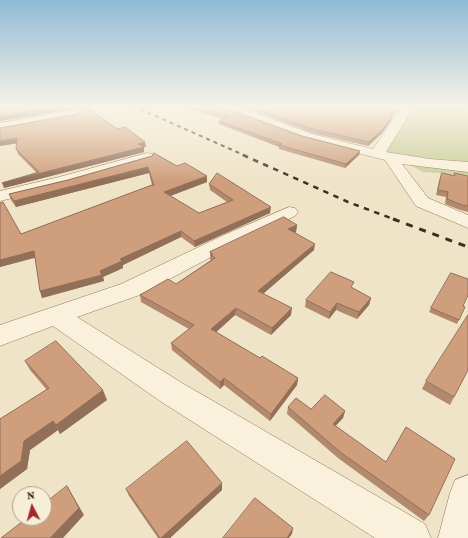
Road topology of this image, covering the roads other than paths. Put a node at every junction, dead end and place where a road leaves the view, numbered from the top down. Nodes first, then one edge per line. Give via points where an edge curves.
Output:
1 (295, 131) edge
2 (395, 131) edge
3 (383, 156) junction
4 (147, 157) edge
5 (468, 167) edge
6 (0, 196) edge
7 (289, 212) dead end
8 (468, 222) edge
9 (55, 315) junction
10 (0, 336) edge
11 (468, 493) edge
12 (410, 538) edge
13 (458, 538) edge

1 - 3 street via 319,140
2 - 3 street
3 - 5 street
3 - 8 street via 422,202
4 - 6 street
7 - 9 street via 129,290
9 - 10 street
9 - 12 street via 170,392
11 - 13 street

